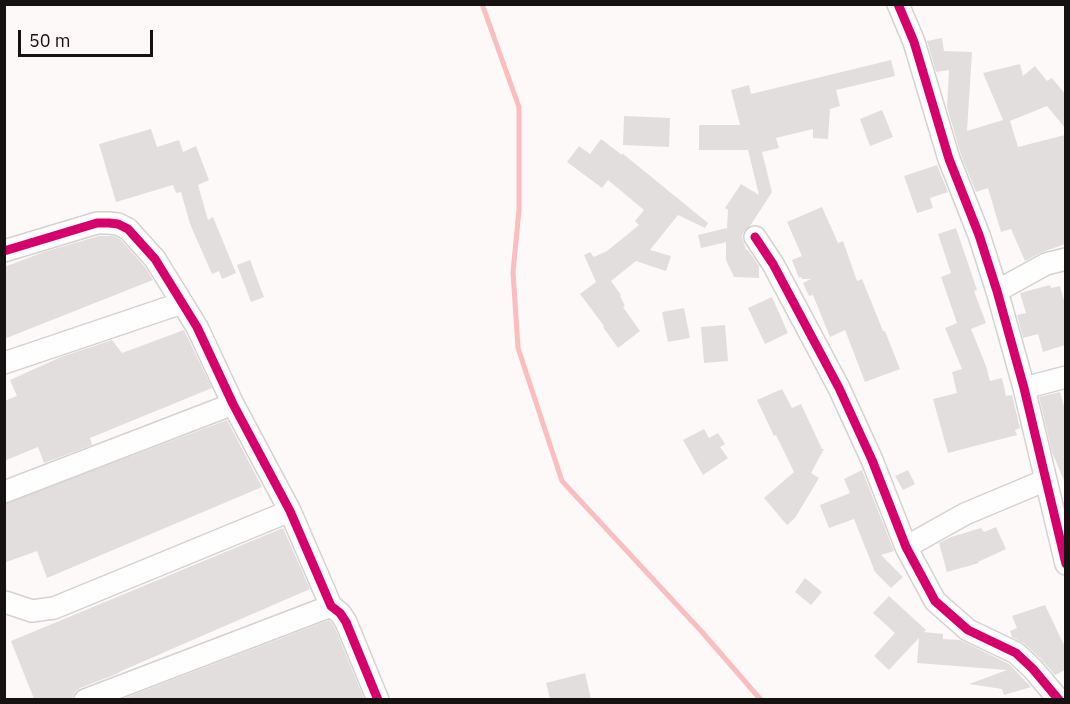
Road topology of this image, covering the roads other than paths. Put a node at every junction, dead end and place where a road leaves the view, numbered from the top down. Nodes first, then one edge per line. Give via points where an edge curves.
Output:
1 (898, 4) edge
2 (756, 237) dead end
3 (4, 251) edge
4 (1065, 259) edge
5 (997, 291) junction
6 (182, 303) junction
7 (4, 363) edge
8 (1065, 377) edge
9 (1024, 388) junction
10 (233, 404) junction
11 (1046, 480) junction
12 (4, 492) edge
13 (290, 511) junction
14 (906, 547) junction
15 (1065, 564) edge
16 (5, 602) edge
17 (331, 606) junction
18 (85, 699) edge
19 (378, 699) edge
20 (1059, 699) edge

1 - 5 street
2 - 14 street via 838,388
3 - 6 street via 97,223 118,224 128,229 155,259
4 - 5 street via 1046,264
5 - 9 street
6 - 7 street
6 - 10 street
8 - 9 street
9 - 11 street
10 - 12 street
10 - 13 street
11 - 14 street via 965,514
11 - 15 street
13 - 16 street via 54,608 32,611
13 - 17 street
14 - 20 street via 935,601 968,630 1016,653
17 - 18 street
17 - 19 street via 346,622

